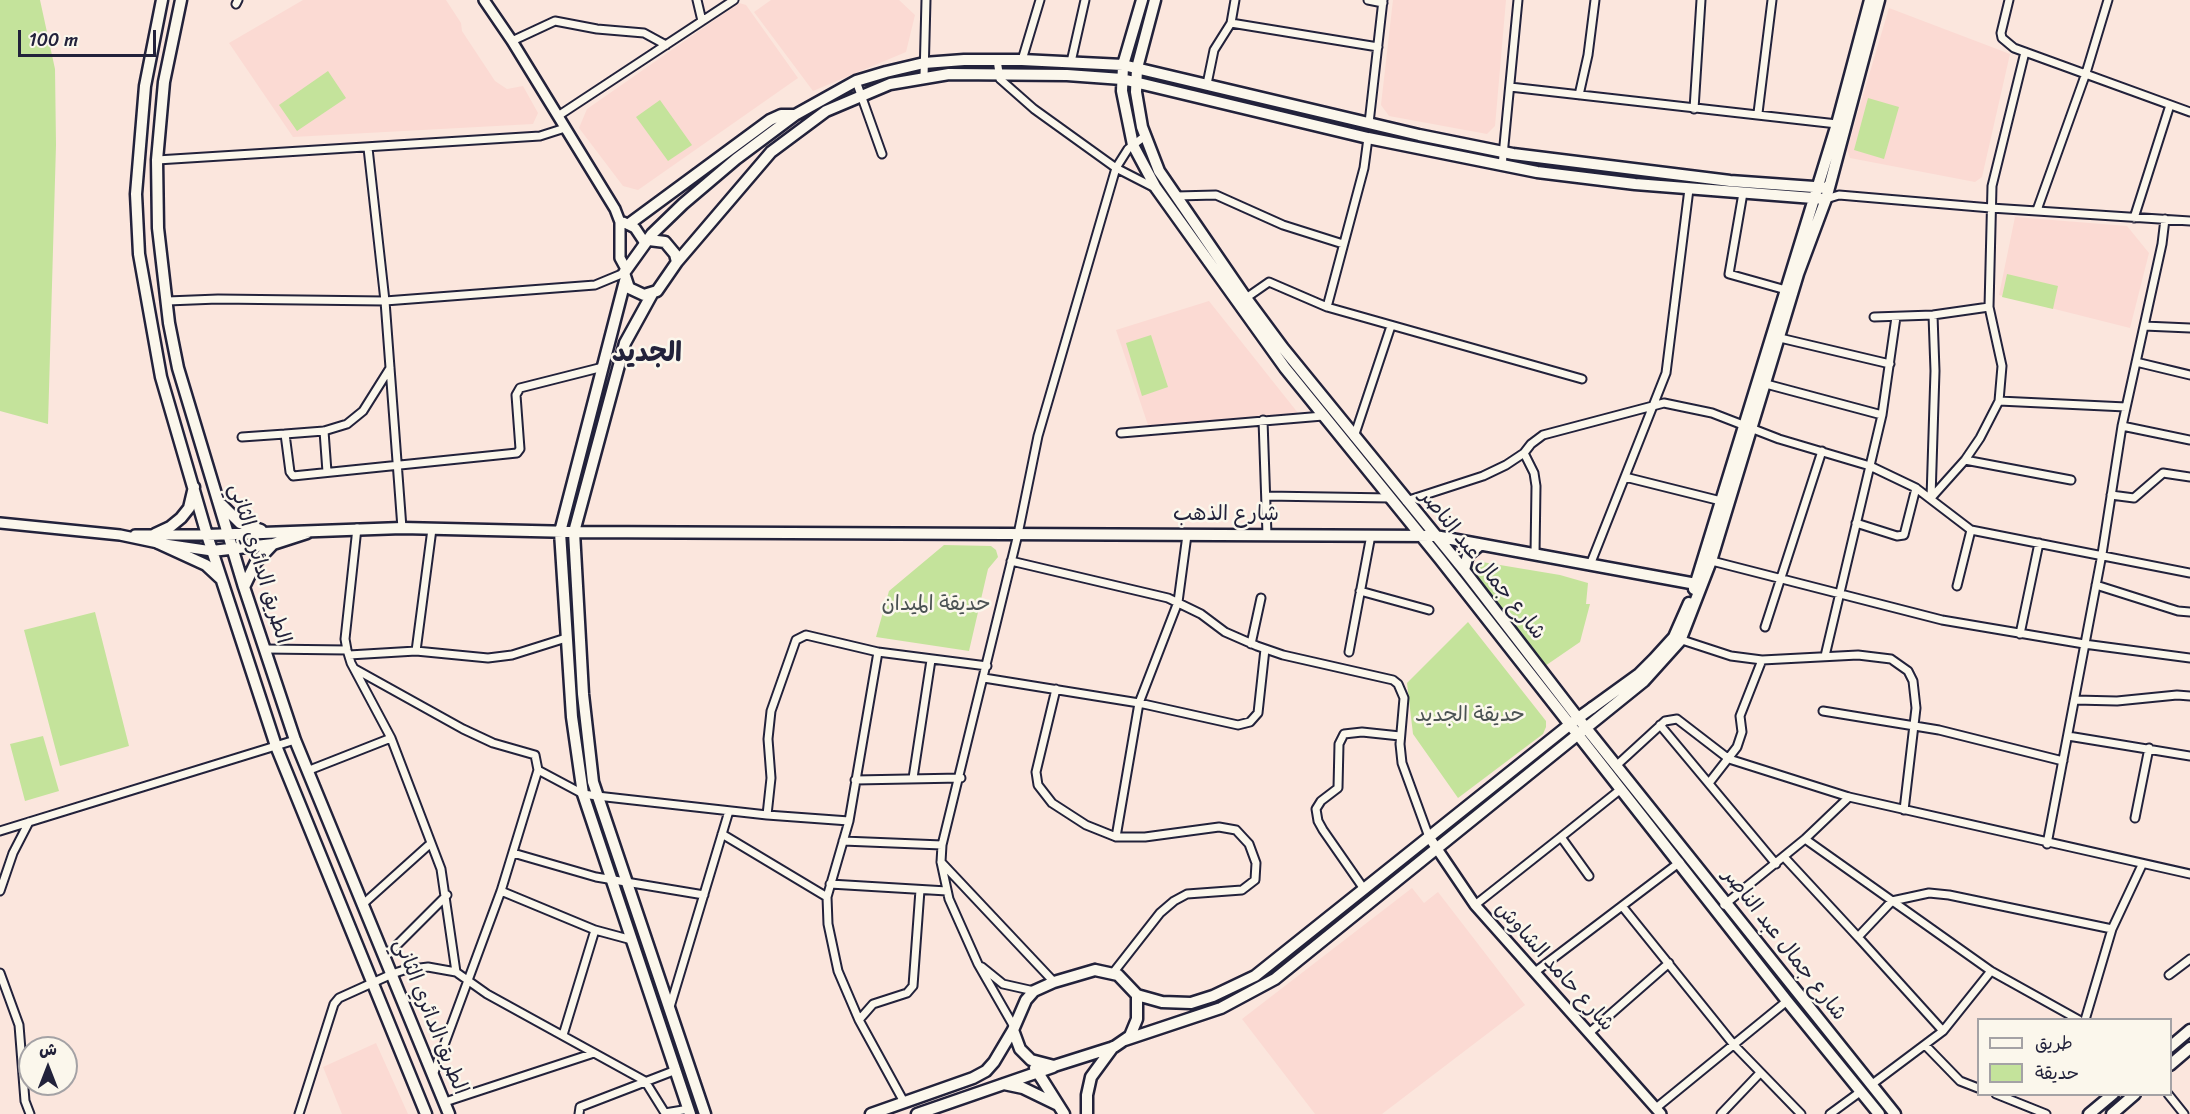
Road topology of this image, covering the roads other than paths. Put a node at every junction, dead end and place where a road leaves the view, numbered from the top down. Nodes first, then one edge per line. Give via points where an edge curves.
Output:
1 (162, 0) edge
2 (181, 0) edge
3 (484, 0) edge
4 (697, 0) edge
5 (734, 0) edge
6 (926, 0) edge
7 (1040, 0) edge
8 (1085, 0) edge
9 (1142, 0) edge
10 (1155, 0) edge
11 (1235, 0) edge
12 (1368, 0) edge
13 (1518, 0) edge
14 (1595, 0) edge
15 (1701, 0) edge
16 (1772, 0) edge
17 (1870, 0) edge
18 (1879, 0) edge
19 (2009, 0) edge
20 (2108, 0) edge
21 (1383, 2) edge
22 (702, 21) junction
23 (1231, 23) junction
24 (512, 41) junction
25 (666, 45) junction
26 (1378, 47) junction
27 (2025, 52) junction
28 (997, 60) junction
29 (1022, 60) junction
30 (1071, 62) junction
31 (924, 63) junction
32 (1123, 66) junction
33 (1137, 68) junction
34 (998, 73) junction
35 (2086, 73) junction
36 (924, 77) junction
37 (1122, 79) junction
38 (856, 81) junction
39 (1136, 81) junction
40 (1207, 84) junction
41 (1509, 87) junction
42 (861, 94) junction
43 (1579, 95) junction
44 (2170, 105) junction
45 (1694, 109) junction
46 (2190, 112) edge
47 (1758, 113) junction
48 (795, 115) junction
49 (558, 116) junction
50 (1370, 123) junction
51 (1837, 124) junction
52 (565, 128) junction
53 (1145, 136) junction
54 (1368, 138) junction
55 (1133, 145) junction
56 (368, 148) junction
57 (1503, 152) junction
58 (882, 154) dead end
59 (157, 160) junction
60 (1502, 165) junction
61 (1116, 168) junction
62 (1816, 186) junction
63 (1156, 188) junction
64 (1689, 189) junction
65 (1743, 193) junction
66 (1827, 193) junction
67 (1176, 196) junction
68 (1814, 198) junction
69 (1990, 208) junction
70 (2037, 210) junction
71 (2134, 218) junction
72 (2165, 219) junction
73 (2190, 221) edge
74 (625, 223) junction
75 (647, 242) junction
76 (1343, 244) junction
77 (677, 262) junction
78 (625, 274) junction
79 (1786, 290) junction
80 (652, 294) junction
81 (1245, 298) junction
82 (385, 301) junction
83 (167, 302) junction
84 (1327, 307) junction
85 (1989, 307) junction
86 (1933, 315) junction
87 (1874, 317) dead end
88 (1896, 317) junction
89 (1391, 326) junction
90 (2144, 326) junction
91 (2190, 328) edge
92 (1780, 338) junction
93 (2136, 362) junction
94 (1890, 364) junction
95 (603, 367) junction
96 (390, 368) junction
97 (2190, 375) edge
98 (1582, 379) dead end
99 (1766, 384) junction
100 (1999, 402) junction
101 (1654, 404) junction
102 (2126, 407) junction
103 (1882, 415) junction
104 (1323, 416) junction
105 (1263, 420) junction
106 (2122, 426) junction
107 (1749, 427) junction
108 (324, 431) junction
109 (1121, 433) dead end
110 (285, 434) junction
111 (242, 437) dead end
112 (1354, 437) junction
113 (2190, 440) edge
114 (1822, 451) junction
115 (1524, 453) junction
116 (1965, 460) junction
117 (1870, 465) junction
118 (398, 466) junction
119 (327, 472) junction
120 (1625, 477) junction
121 (2190, 477) edge
122 (2070, 480) dead end
123 (194, 487) junction
124 (1916, 488) junction
125 (2111, 495) junction
126 (1266, 496) junction
127 (1391, 498) junction
128 (1931, 498) junction
129 (219, 501) junction
130 (1406, 501) junction
131 (1721, 501) junction
132 (0, 523) edge
133 (1856, 524) junction
134 (357, 528) junction
135 (402, 528) junction
136 (432, 529) junction
137 (1971, 530) junction
138 (560, 532) junction
139 (574, 532) junction
140 (228, 534) junction
141 (1018, 534) junction
142 (207, 535) junction
143 (1187, 535) junction
144 (1267, 535) junction
145 (1371, 535) junction
146 (1435, 536) junction
147 (1421, 537) junction
148 (272, 538) junction
149 (157, 539) junction
150 (2039, 543) junction
151 (1480, 545) junction
152 (233, 549) junction
153 (212, 551) junction
154 (1535, 554) junction
155 (2102, 554) junction
156 (1708, 560) junction
157 (1011, 561) junction
158 (1590, 565) junction
159 (1464, 570) junction
160 (2190, 573) edge
161 (221, 580) junction
162 (1782, 580) junction
163 (1696, 584) junction
164 (2096, 585) junction
165 (1957, 586) dead end
166 (244, 587) junction
167 (1360, 591) junction
168 (1840, 595) junction
169 (1261, 598) dead end
170 (1178, 602) junction
171 (1429, 610) dead end
172 (2190, 612) edge
173 (1765, 627) dead end
174 (2020, 634) junction
175 (566, 638) junction
176 (1677, 639) junction
177 (1251, 644) junction
178 (2084, 644) junction
179 (265, 649) junction
180 (1265, 649) junction
181 (416, 651) junction
182 (878, 651) junction
183 (1349, 652) dead end
184 (348, 653) junction
185 (1825, 656) junction
186 (2190, 658) edge
187 (931, 660) junction
188 (1762, 660) junction
189 (987, 666) junction
190 (355, 669) junction
191 (984, 678) junction
192 (1056, 689) junction
193 (2190, 696) edge
194 (2075, 700) junction
195 (1139, 703) junction
196 (1823, 711) dead end
197 (1578, 718) junction
198 (1569, 725) junction
199 (1660, 725) junction
200 (1914, 726) junction
201 (1587, 728) junction
202 (1577, 735) junction
203 (1400, 736) junction
204 (2068, 736) junction
205 (391, 738) junction
206 (295, 740) junction
207 (276, 746) junction
208 (2149, 748) junction
209 (2190, 756) edge
210 (1729, 759) junction
211 (2063, 761) junction
212 (1617, 765) junction
213 (538, 770) junction
214 (307, 771) junction
215 (913, 778) junction
216 (960, 778) junction
217 (855, 780) junction
218 (1709, 783) junction
219 (1621, 789) junction
220 (583, 794) junction
221 (597, 796) junction
222 (1849, 797) junction
223 (1904, 810) junction
224 (729, 811) junction
225 (767, 815) junction
226 (2135, 818) dead end
227 (849, 821) junction
228 (29, 822) junction
229 (0, 831) edge
230 (722, 834) junction
231 (1116, 837) junction
232 (1429, 837) junction
233 (1561, 837) junction
234 (1805, 839) junction
235 (843, 841) junction
236 (431, 843) junction
237 (2047, 844) junction
238 (942, 845) junction
239 (1436, 850) junction
240 (513, 853) junction
241 (1784, 857) junction
242 (941, 862) junction
243 (1680, 862) junction
244 (1776, 864) junction
245 (2142, 865) junction
246 (2190, 874) edge
247 (1589, 876) dead end
248 (611, 879) junction
249 (626, 880) junction
250 (830, 884) junction
251 (1364, 889) junction
252 (920, 890) junction
253 (0, 891) edge
254 (501, 891) junction
255 (947, 891) junction
256 (447, 895) junction
257 (704, 895) junction
258 (827, 897) junction
259 (1892, 901) junction
260 (1475, 904) junction
261 (362, 905) junction
262 (1622, 906) junction
263 (1722, 907) junction
264 (2112, 929) junction
265 (595, 930) junction
266 (1858, 937) junction
267 (632, 940) junction
268 (385, 957) junction
269 (2190, 959) edge
270 (1669, 963) junction
271 (978, 964) junction
272 (1990, 971) junction
273 (456, 972) junction
274 (1535, 972) junction
275 (0, 973) edge
276 (1113, 973) junction
277 (392, 974) junction
278 (2169, 975) dead end
279 (467, 982) junction
280 (1054, 982) junction
281 (372, 984) junction
282 (1034, 992) junction
283 (1137, 995) junction
284 (1787, 1001) junction
285 (670, 1007) junction
286 (2075, 1018) edge
287 (2086, 1018) edge
288 (859, 1020) junction
289 (1013, 1027) junction
290 (2190, 1030) edge
291 (1943, 1031) junction
292 (1589, 1033) junction
293 (563, 1035) junction
294 (1125, 1040) junction
295 (1734, 1045) junction
296 (1925, 1045) junction
297 (2172, 1045) edge
298 (1114, 1047) junction
299 (2190, 1048) edge
300 (591, 1053) junction
301 (1031, 1060) junction
302 (2172, 1063) edge
303 (1054, 1066) junction
304 (676, 1070) junction
305 (1037, 1072) junction
306 (1760, 1072) junction
307 (433, 1075) junction
308 (645, 1081) junction
309 (1003, 1084) junction
310 (1871, 1085) junction
311 (1977, 1089) edge
312 (1860, 1092) junction
313 (1999, 1096) edge
314 (2112, 1096) edge
315 (2134, 1096) edge
316 (2169, 1096) edge
317 (916, 1098) junction
318 (445, 1102) junction
319 (904, 1102) junction
320 (1061, 1110) edge
321 (1658, 1111) edge
322 (690, 1112) edge
323 (921, 1113) edge
324 (30, 1114) edge
325 (299, 1114) edge
326 (426, 1114) edge
327 (449, 1114) edge
328 (579, 1114) edge
329 (665, 1114) edge
330 (705, 1114) edge
331 (871, 1114) edge
332 (1087, 1114) edge
333 (1721, 1114) edge
334 (1801, 1114) edge
335 (1830, 1114) edge
336 (1880, 1114) edge
337 (1895, 1114) edge
338 (2046, 1114) edge
339 (2089, 1114) edge
340 (2112, 1114) edge
341 (2184, 1114) edge

1 - 123 main road, الطريق الدائري الثاني via 144,86 136,168 137,228 154,347
2 - 59 main road, الطريق الدائري الثاني via 164,82
3 - 24 street
4 - 22 street
5 - 22 street
6 - 31 street
7 - 29 street
8 - 30 street
9 - 32 main road, شارع جمال عبد الناصر
10 - 33 main road, شارع جمال عبد الناصر
11 - 23 street
12 - 21 street
13 - 41 street
14 - 43 street
15 - 45 street
16 - 47 street
17 - 51 main road
18 - 66 main road
19 - 27 street via 2001,33 2006,43
20 - 35 street
21 - 26 street
22 - 25 street
23 - 26 street
23 - 40 street via 1214,50
24 - 25 street via 555,21 644,33
24 - 49 street
25 - 49 street
26 - 50 street
27 - 35 street
27 - 69 street
28 - 29 main road
28 - 31 main road
28 - 34 street
29 - 30 main road
30 - 32 main road
31 - 36 street
31 - 38 main road
32 - 33 main road
32 - 37 main road, شارع جمال عبد الناصر
33 - 39 main road, شارع جمال عبد الناصر
33 - 40 main road
34 - 36 main road
34 - 37 main road
34 - 61 street via 1005,85 1034,109
35 - 44 street
35 - 70 street
36 - 42 main road
37 - 39 main road
37 - 55 main road, شارع جمال عبد الناصر
38 - 42 street
38 - 48 main road
39 - 53 main road, شارع جمال عبد الناصر
39 - 54 main road
40 - 50 main road
41 - 43 street
41 - 57 street
42 - 58 street
42 - 77 main road via 826,111 771,152
43 - 45 street
44 - 46 street
44 - 71 street
45 - 47 street
47 - 51 street
48 - 74 main road via 770,120
48 - 75 main road via 683,204
49 - 52 street
50 - 57 main road
51 - 62 main road
52 - 56 street via 540,136
52 - 74 street
53 - 55 street
53 - 67 main road, شارع جمال عبد الناصر via 1159,171
54 - 60 main road
54 - 76 street
55 - 61 street
55 - 63 main road, شارع جمال عبد الناصر
56 - 59 street
56 - 82 street
57 - 60 street
57 - 62 main road via 1730,181
59 - 83 main road, الطريق الدائري الثاني via 158,228
60 - 64 main road
61 - 63 street
61 - 141 street via 1038,436
62 - 66 main road
62 - 68 main road
63 - 104 main road, شارع جمال عبد الناصر
64 - 65 main road
64 - 101 street via 1669,360
65 - 68 main road
65 - 79 street via 1729,274
66 - 68 main road
66 - 69 street
66 - 92 main road
67 - 76 street via 1216,195 1283,225
67 - 81 main road, شارع جمال عبد الناصر
68 - 79 main road
69 - 70 street
69 - 85 street
70 - 71 street
71 - 72 street
72 - 73 street
72 - 90 street
74 - 75 street
74 - 78 street via 620,258
75 - 77 main road via 665,242
75 - 78 main road
76 - 84 street
77 - 80 main road
78 - 80 main road via 636,293
78 - 82 street via 595,285
78 - 95 main road
79 - 107 main road
80 - 139 main road via 625,343
81 - 84 street via 1266,282
81 - 112 main road, شارع جمال عبد الناصر
82 - 83 street
82 - 96 street
83 - 129 main road, الطريق الدائري الثاني via 178,368
84 - 89 street
85 - 86 street
85 - 100 street via 2002,366
86 - 88 street
86 - 128 street
87 - 88 street
88 - 94 street
89 - 98 street
89 - 112 street
90 - 91 street
90 - 93 street
92 - 94 street
92 - 99 main road
93 - 97 street
93 - 102 street
94 - 103 street
95 - 118 street via 520,388 516,395 520,449 517,453
95 - 138 main road
96 - 108 street via 363,411 338,428
96 - 118 street
99 - 103 street
99 - 107 main road
100 - 102 street
100 - 116 street
101 - 107 street via 1713,413
101 - 115 street via 1544,435
101 - 120 street
102 - 106 street
103 - 117 street
104 - 105 street
104 - 127 main road, شارع جمال عبد الناصر
105 - 109 street
105 - 126 street
106 - 113 street
106 - 125 street
107 - 114 street
107 - 131 main road
107 - 156 main road
108 - 110 street
108 - 119 street
110 - 111 street
110 - 119 street via 293,476
112 - 130 main road, شارع جمال عبد الناصر
114 - 117 street
114 - 162 street
115 - 130 street via 1483,476
115 - 154 street via 1536,486
116 - 122 street
116 - 128 street
117 - 124 street
117 - 133 street
118 - 119 street
118 - 135 street
120 - 131 street
120 - 158 street
121 - 125 street via 2163,473 2134,498
123 - 142 main road, الطريق الدائري الثاني
123 - 149 main road via 189,508
124 - 128 street
124 - 133 street via 1904,535
125 - 155 street
126 - 127 street
126 - 144 street
127 - 147 main road, شارع جمال عبد الناصر
128 - 137 street
129 - 140 main road, الطريق الدائري الثاني
129 - 148 main road via 240,523
130 - 146 main road, شارع جمال عبد الناصر
131 - 156 main road
132 - 149 street
133 - 168 street
134 - 135 main road, شارع الذهب
134 - 148 main road, شارع الذهب
134 - 184 street via 345,639
135 - 136 main road, شارع الذهب
136 - 138 main road, شارع الذهب
136 - 181 street
137 - 150 street
137 - 165 street
138 - 139 main road, شارع الذهب
138 - 175 main road
139 - 141 main road, شارع الذهب
139 - 221 main road via 585,726
140 - 142 main road
140 - 148 main road
140 - 152 main road, الطريق الدائري الثاني
141 - 143 main road, شارع الذهب
141 - 157 street
142 - 149 street
142 - 153 main road, الطريق الدائري الثاني
143 - 144 main road, شارع الذهب
143 - 170 street
144 - 145 main road, شارع الذهب
145 - 147 main road, شارع الذهب
145 - 167 street
146 - 147 main road, شارع الذهب
146 - 151 main road, شارع الذهب
146 - 159 main road, شارع جمال عبد الناصر
147 - 198 main road, شارع جمال عبد الناصر
148 - 152 main road
148 - 166 main road
149 - 153 street
149 - 161 main road via 206,565
150 - 155 street
150 - 174 street
151 - 154 main road, شارع الذهب
151 - 159 main road via 1468,555
152 - 153 main road
152 - 166 main road, الطريق الدائري الثاني
153 - 161 main road, الطريق الدائري الثاني
154 - 158 main road, شارع الذهب
155 - 160 street
155 - 164 street
156 - 162 street
156 - 163 main road
156 - 176 main road
157 - 170 street
157 - 189 street
158 - 163 main road, شارع الذهب
159 - 197 main road, شارع جمال عبد الناصر
161 - 207 main road, الطريق الدائري الثاني
162 - 168 street
162 - 173 street
163 - 176 main road
164 - 172 street
164 - 178 street
166 - 179 main road, الطريق الدائري الثاني
167 - 171 street
167 - 183 street
168 - 174 street
168 - 185 street
169 - 177 street
170 - 177 street
170 - 195 street
174 - 178 street
175 - 181 street via 512,656 488,658
175 - 220 main road via 574,744
176 - 188 street via 1731,656
176 - 197 main road via 1639,674
176 - 201 main road via 1654,672
177 - 180 street
178 - 186 street
178 - 194 street
179 - 184 street
179 - 206 main road, الطريق الدائري الثاني
180 - 195 street via 1258,713 1250,722 1225,724
180 - 203 street via 1393,680 1404,698
181 - 184 street
182 - 187 street
182 - 217 street
182 - 225 street via 806,635 796,640 771,711
184 - 190 street
185 - 188 street
185 - 200 street via 1891,659 1908,670 1916,708
187 - 189 street
187 - 215 street
188 - 210 street via 1740,716 1741,736
189 - 191 street
190 - 205 street
190 - 213 street via 463,729 535,755
191 - 192 street
191 - 216 street
192 - 195 street
192 - 231 street via 1038,758 1038,785 1063,812
193 - 194 street
194 - 204 street
195 - 231 street
196 - 200 street
197 - 198 main road
197 - 201 main road, شارع جمال عبد الناصر
198 - 202 main road, شارع جمال عبد الناصر
198 - 232 main road
199 - 210 street via 1677,719
199 - 212 street
199 - 218 street
200 - 211 street
200 - 223 street
201 - 202 main road
201 - 212 main road, شارع جمال عبد الناصر
202 - 219 main road, شارع جمال عبد الناصر
202 - 239 main road
203 - 232 street via 1405,773
203 - 251 street via 1344,734 1339,744 1338,788 1316,809 1323,830
204 - 208 street
204 - 211 street
205 - 214 street
205 - 236 street
206 - 207 street
206 - 214 main road, الطريق الدائري الثاني
207 - 228 street
207 - 281 main road, الطريق الدائري الثاني
208 - 209 street
208 - 226 street
210 - 218 street
210 - 222 street
211 - 237 street
212 - 263 main road, شارع جمال عبد الناصر
213 - 220 street
213 - 240 street
214 - 261 main road, الطريق الدائري الثاني
215 - 216 street
215 - 217 street
216 - 238 street
217 - 227 street
218 - 244 street
219 - 233 street
219 - 243 main road, شارع جمال عبد الناصر
220 - 221 street
220 - 248 main road
221 - 224 street
221 - 249 main road
222 - 223 street
222 - 234 street
223 - 237 street
224 - 225 street
224 - 230 street
225 - 227 street
227 - 235 street
228 - 229 street
228 - 253 street
230 - 257 street
230 - 258 street
231 - 276 street via 1228,828 1246,839 1257,869 1252,884 1242,890 1187,894 1174,901
232 - 239 street, شارع حامد الشاوش
232 - 251 main road
233 - 247 street
233 - 260 street
234 - 241 street
234 - 259 street
235 - 238 street
235 - 250 street
236 - 256 street
236 - 261 street
237 - 245 street
238 - 242 street
239 - 260 street, شارع حامد الشاوش
239 - 294 main road via 1259,990 1206,1014
240 - 248 street via 561,869
240 - 254 street
241 - 244 street
241 - 266 street
242 - 255 street
242 - 280 street
243 - 262 street
243 - 263 main road, شارع جمال عبد الناصر
244 - 263 street
245 - 246 street
245 - 264 street
248 - 249 street
248 - 267 main road
249 - 257 street
249 - 285 main road
250 - 252 street
250 - 258 street
251 - 283 main road via 1270,965 1235,987 1191,1003 1162,1002
252 - 255 street
252 - 288 street via 913,986 907,993 873,1004
254 - 265 street
254 - 279 street
255 - 271 street
256 - 268 street
256 - 273 street
257 - 285 street
258 - 288 street via 834,954
259 - 264 street via 1929,893 1949,895
259 - 266 street
259 - 272 street
260 - 274 street, شارع حامد الشاوش
261 - 268 main road, الطريق الدائري الثاني
262 - 270 street
262 - 274 street
263 - 284 main road, شارع جمال عبد الناصر
263 - 310 main road, شارع جمال عبد الناصر
264 - 287 street
265 - 267 street
265 - 293 street
266 - 291 street
267 - 304 main road
268 - 277 main road, الطريق الدائري الثاني
269 - 278 street
270 - 292 street
270 - 295 street
271 - 282 street via 1003,984
271 - 289 street
272 - 286 street
272 - 291 street
273 - 277 street via 428,967
273 - 279 street
274 - 292 street, شارع حامد الشاوش
275 - 324 street via 19,1025 25,1101
276 - 280 main road via 1095,970
276 - 283 main road
277 - 281 street
277 - 307 main road, الطريق الدائري الثاني
279 - 293 street
279 - 307 street
280 - 282 main road
281 - 325 street via 334,1004
281 - 326 main road, الطريق الدائري الثاني
282 - 289 main road via 1020,1009
283 - 294 main road via 1137,1019
284 - 295 street
284 - 312 main road, شارع جمال عبد الناصر
285 - 330 main road
288 - 319 street
289 - 301 main road via 1020,1049
289 - 317 main road via 986,1071
290 - 297 main road
291 - 296 street
292 - 321 street, شارع حامد الشاوش
293 - 300 street
294 - 298 main road
295 - 306 street
295 - 321 street
296 - 310 street
296 - 311 street via 1960,1081
298 - 303 main road
298 - 332 main road via 1091,1077
299 - 302 main road
300 - 308 street
300 - 318 street
301 - 303 main road
301 - 305 main road
303 - 305 main road
304 - 308 street
304 - 322 main road
305 - 309 main road
305 - 320 main road
306 - 333 street
306 - 334 street
307 - 318 main road, الطريق الدائري الثاني
308 - 328 street via 580,1107
308 - 329 street
309 - 320 main road via 1023,1088
309 - 323 main road
310 - 337 main road, شارع جمال عبد الناصر
312 - 335 street
312 - 336 main road, شارع جمال عبد الناصر
313 - 338 street
314 - 339 main road
315 - 340 main road
316 - 341 street
317 - 319 main road
317 - 323 street
318 - 327 main road, الطريق الدائري الثاني
319 - 331 main road
322 - 329 street

